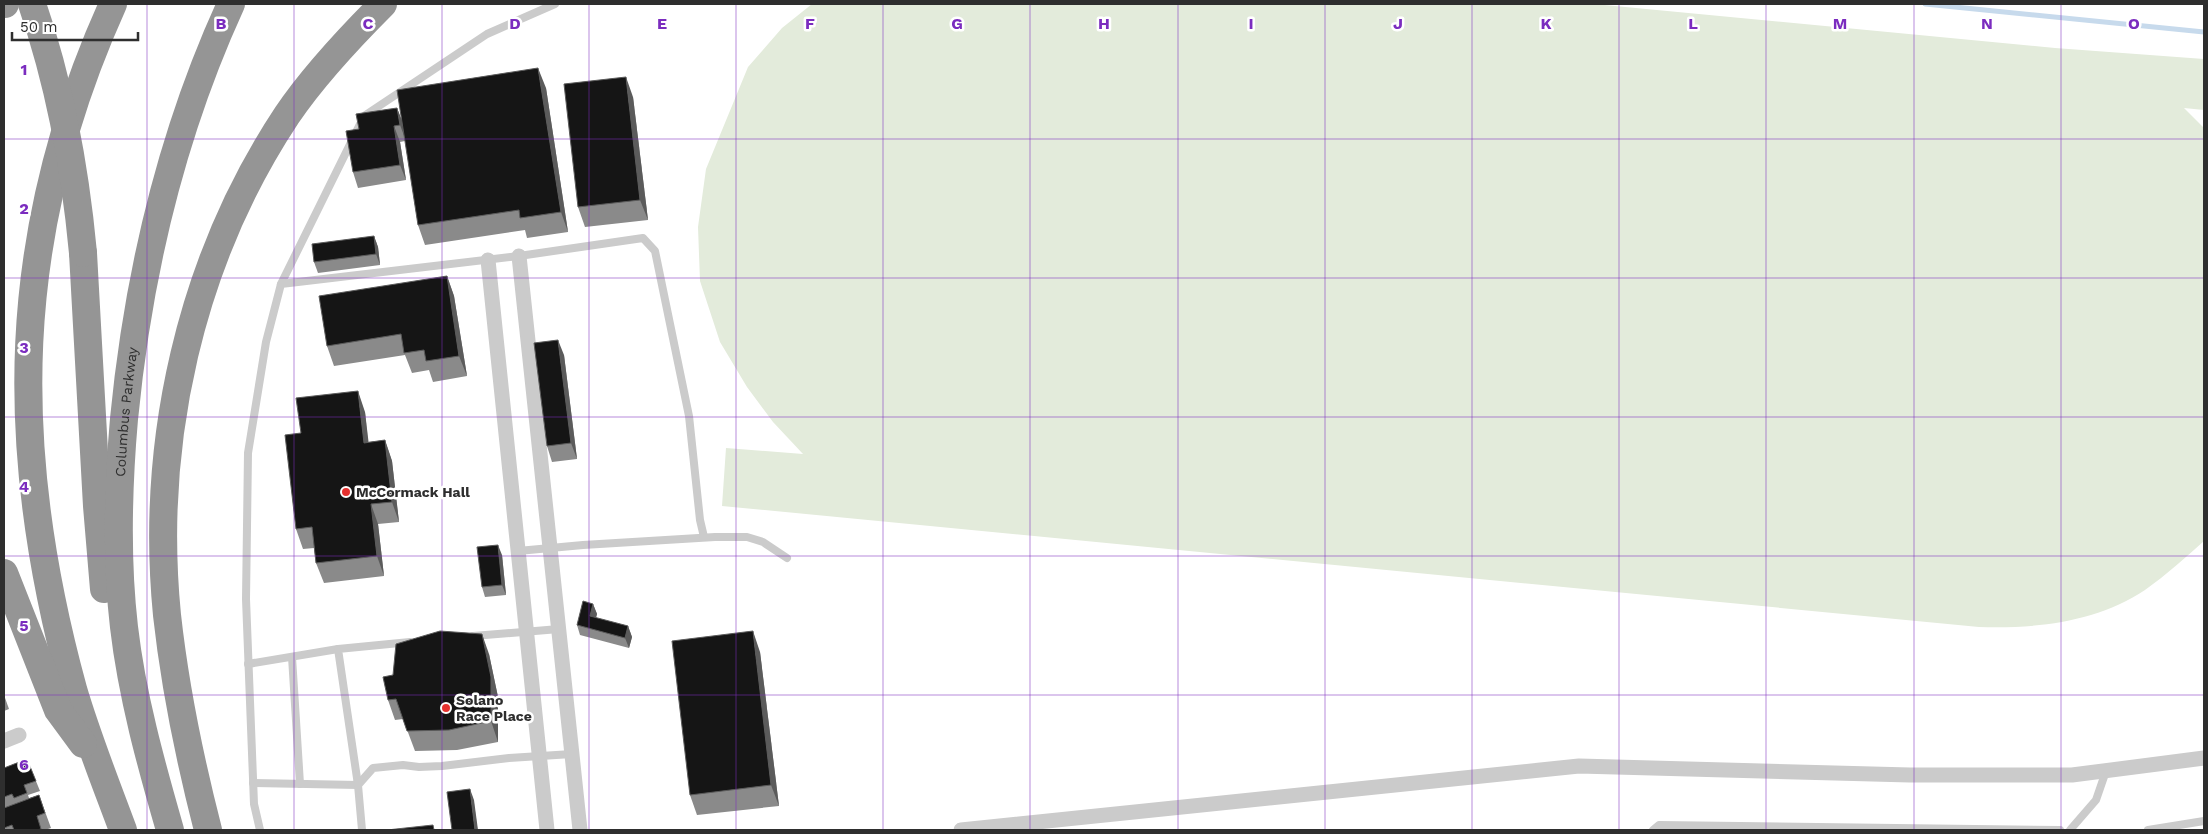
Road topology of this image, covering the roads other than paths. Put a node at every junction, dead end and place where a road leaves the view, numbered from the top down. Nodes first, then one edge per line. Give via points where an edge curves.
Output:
1 (32, 4) edge
2 (95, 4) edge
3 (113, 4) edge
4 (230, 4) edge
5 (383, 4) edge
6 (555, 4) edge
7 (47, 197) junction
8 (519, 256) junction
9 (488, 260) junction
10 (282, 284) junction
11 (704, 537) junction
12 (550, 548) junction
13 (518, 551) junction
14 (787, 558) dead end
15 (4, 573) edge
16 (559, 629) junction
17 (527, 632) junction
18 (467, 637) edge
19 (418, 641) edge
20 (338, 649) junction
21 (292, 657) junction
22 (248, 664) junction
23 (19, 735) dead end
24 (4, 741) edge
25 (572, 754) junction
26 (540, 756) junction
27 (2204, 758) edge
28 (99, 765) junction
29 (2106, 770) junction
30 (253, 783) junction
31 (300, 784) junction
32 (358, 786) junction
33 (2204, 820) edge
34 (123, 830) edge
35 (170, 830) edge
36 (208, 830) edge
37 (260, 830) edge
38 (362, 830) edge
39 (547, 830) edge
40 (580, 830) edge
41 (961, 830) edge
42 (1653, 830) edge
43 (2060, 830) edge
44 (2070, 830) edge
45 (2148, 830) edge

1 - 35 highway, bridge via 66,126 78,198 96,506 109,626 126,706
2 - 7 highway via 77,64
3 - 7 highway via 86,66
4 - 35 highway, Columbus Parkway via 171,163 152,237 133,340 120,470 119,545 129,665
5 - 36 highway via 300,96 257,165 212,262 190,330 174,399 164,524 167,614 190,756
6 - 10 lane via 488,34 364,116
7 - 28 highway via 35,268 28,340 30,463 38,530 52,602 74,691
8 - 9 lane
8 - 11 lane via 643,238 655,251 689,416
8 - 12 street
9 - 10 lane
9 - 13 street
10 - 22 lane via 266,342 248,453
11 - 12 lane
11 - 14 lane via 747,537 763,542
12 - 13 lane
12 - 16 street
13 - 17 street
15 - 28 highway via 58,710
16 - 17 lane
16 - 25 street
17 - 18 lane
17 - 26 street
19 - 20 lane
20 - 21 lane
20 - 32 lane
21 - 22 lane
21 - 31 lane
22 - 30 lane
23 - 24 street
25 - 26 lane
25 - 40 street
26 - 32 lane via 442,766 373,768
26 - 39 street
27 - 29 street
28 - 34 highway
29 - 41 street via 2072,775 1910,776 1579,766
29 - 44 lane via 2096,800
30 - 31 lane
30 - 37 lane
31 - 32 lane
32 - 38 lane
33 - 45 lane
42 - 43 lane via 1659,825

